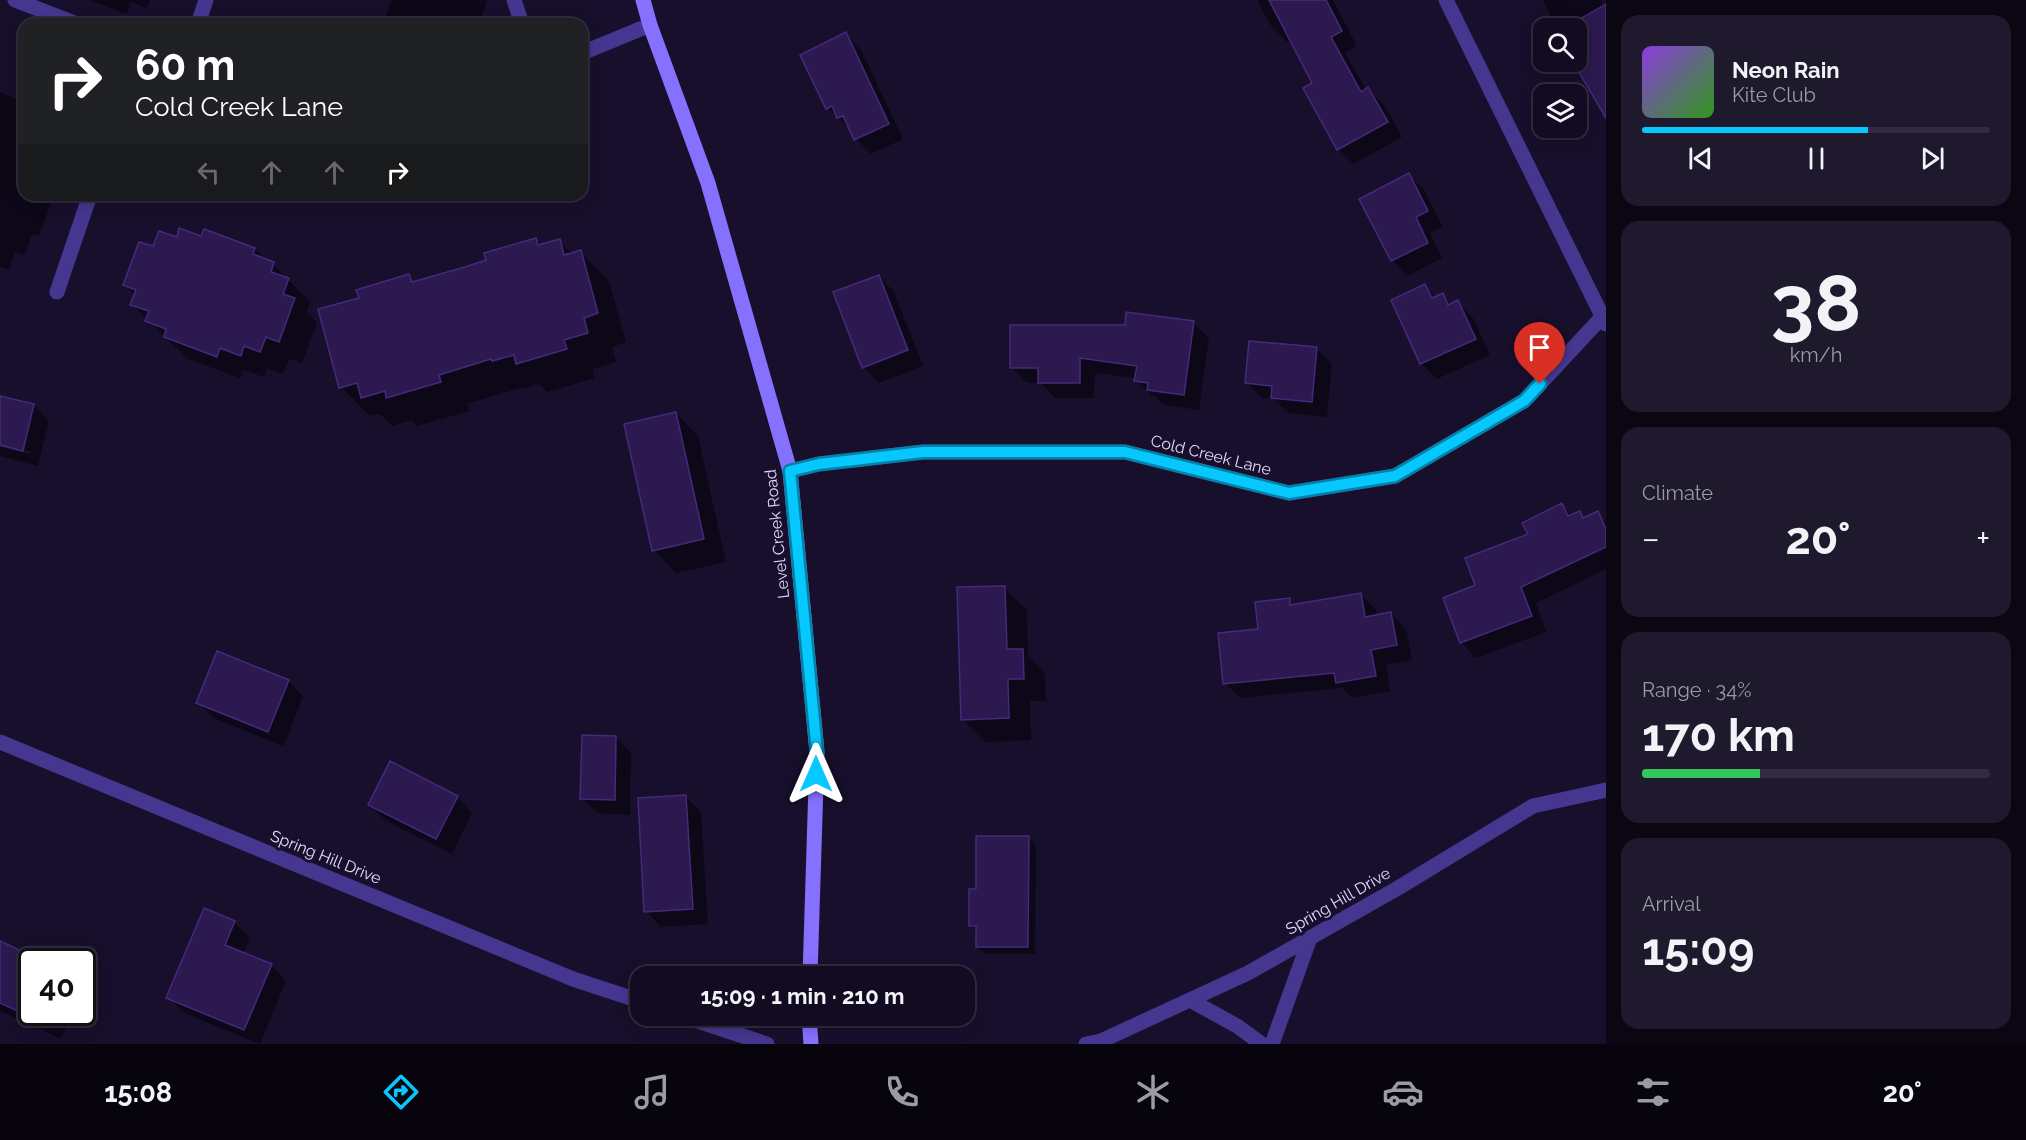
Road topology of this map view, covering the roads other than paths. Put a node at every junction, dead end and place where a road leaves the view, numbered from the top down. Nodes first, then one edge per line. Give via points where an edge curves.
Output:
1 (15, 0) edge
2 (206, 0) edge
3 (514, 0) edge
4 (643, 0) edge
5 (1446, 0) edge
6 (62, 18) edge
7 (200, 18) edge
8 (520, 18) edge
9 (650, 25) junction
10 (588, 51) edge
11 (88, 201) edge
12 (57, 292) dead end
13 (1604, 321) edge
14 (790, 471) junction
15 (0, 742) edge
16 (1606, 790) edge
17 (1310, 938) junction
18 (810, 966) edge
19 (630, 999) edge
20 (1190, 1000) junction
21 (712, 1026) edge
22 (810, 1026) edge
23 (767, 1044) edge
24 (811, 1044) edge
25 (1086, 1044) edge
26 (1262, 1044) edge
27 (1272, 1044) edge

1 - 6 street
2 - 7 street
3 - 8 street
4 - 9 street, Level Creek Road
5 - 13 street
9 - 10 street
9 - 14 street, Level Creek Road via 708,183
11 - 12 street
13 - 14 street, Cold Creek Lane via 1524,401 1395,476 1289,493 1125,452 923,452
14 - 18 street, Level Creek Road via 817,752
15 - 19 street, Spring Hill Drive via 573,979
16 - 17 street, Spring Hill Drive via 1533,806
17 - 20 street, Spring Hill Drive
17 - 27 street
20 - 25 street, Spring Hill Drive via 1101,1041
20 - 26 street
21 - 23 street
22 - 24 street

